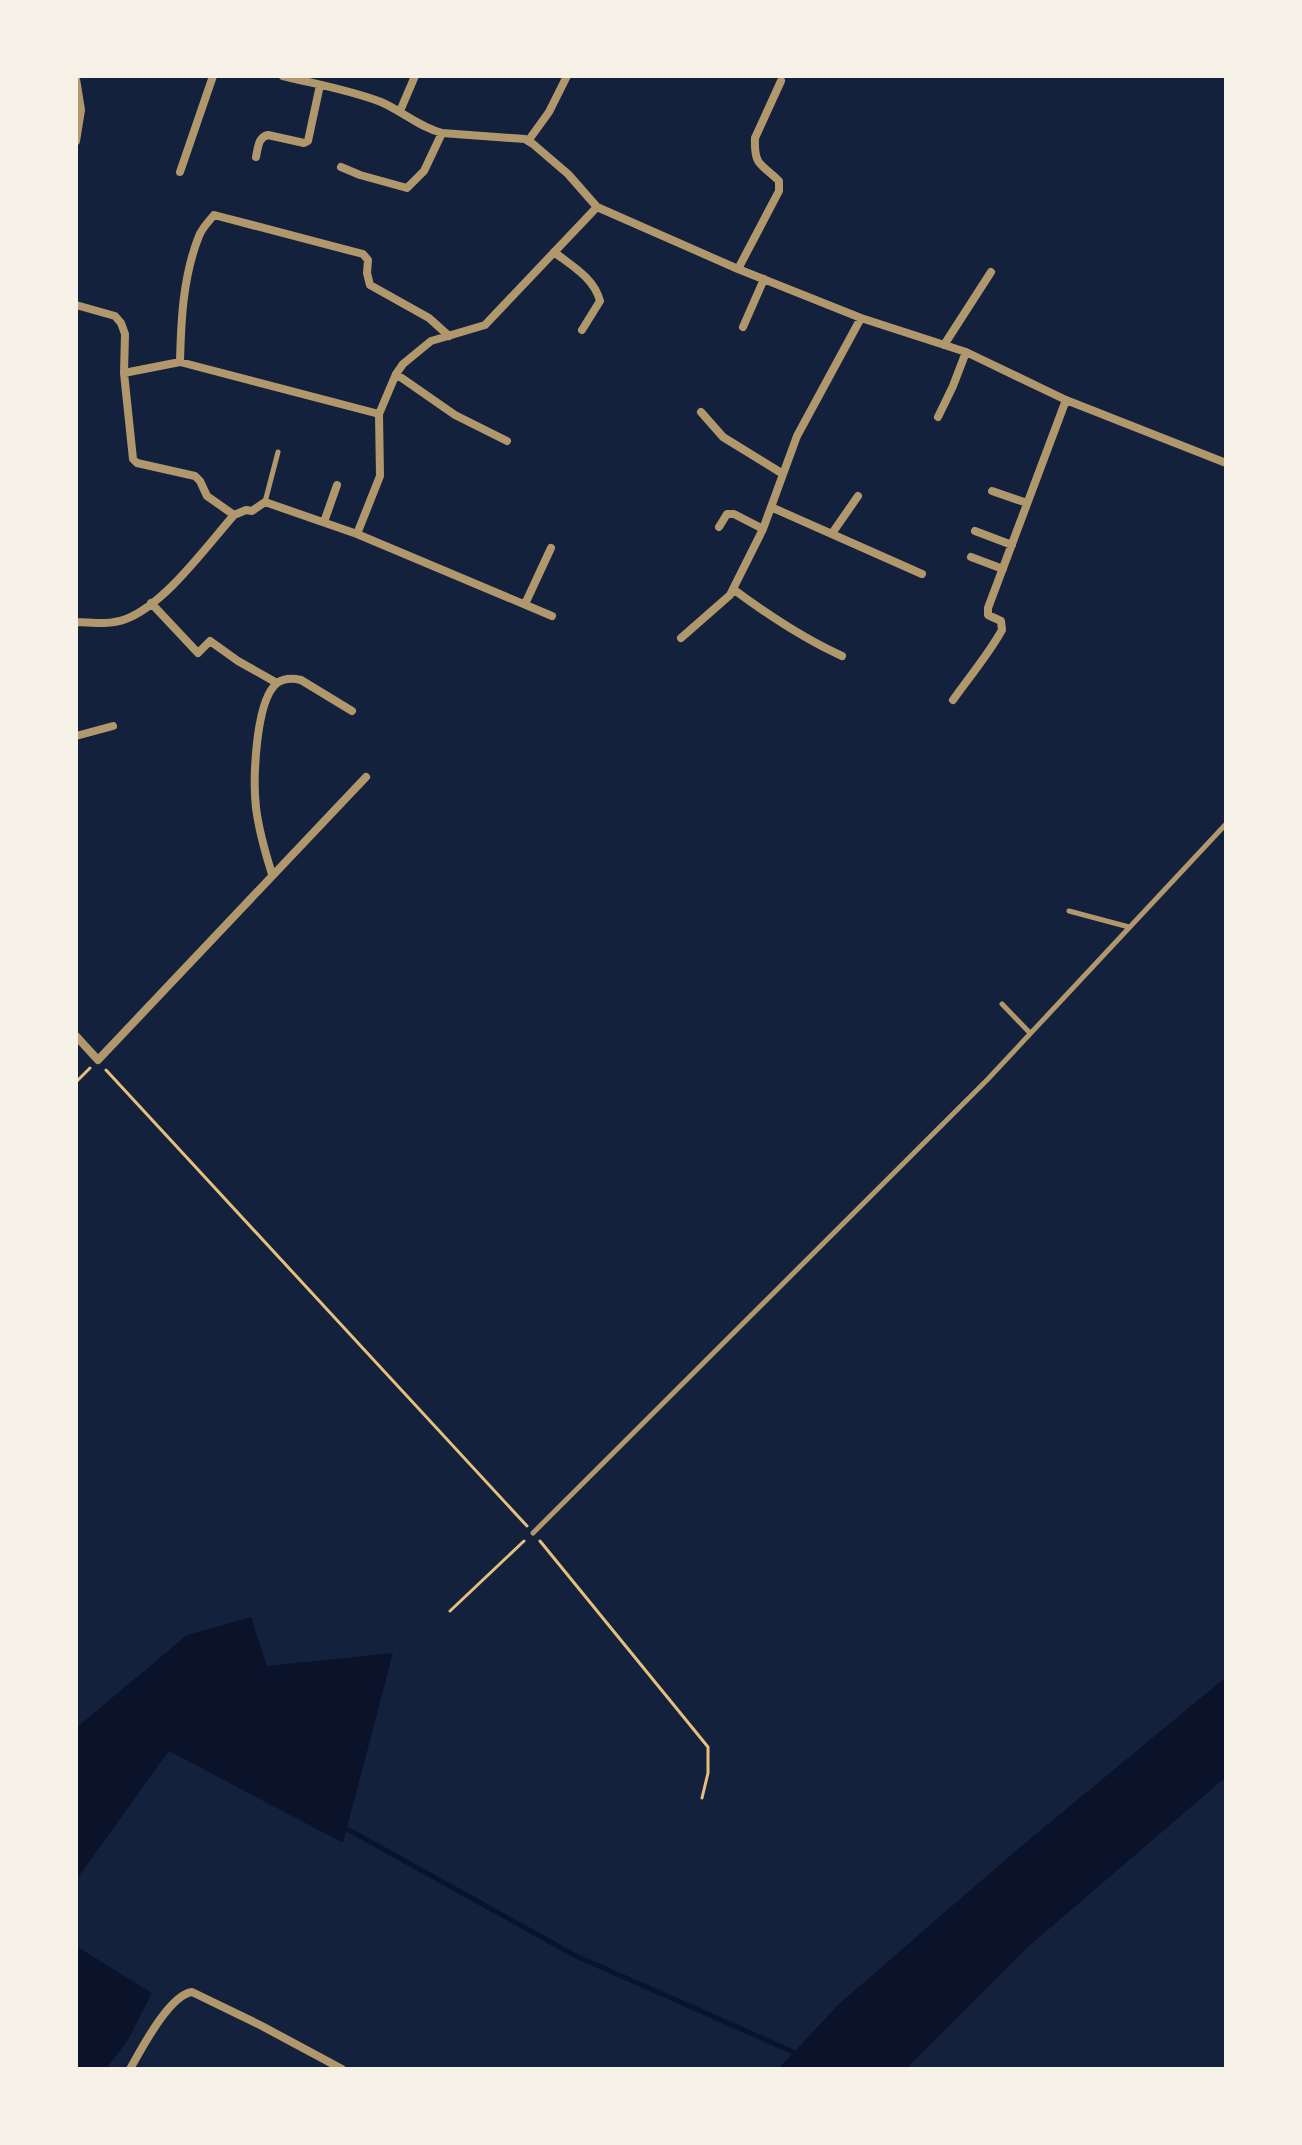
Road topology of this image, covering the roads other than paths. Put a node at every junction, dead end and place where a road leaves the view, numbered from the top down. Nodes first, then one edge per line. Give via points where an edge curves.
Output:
1 (213, 76) edge
2 (283, 76) edge
3 (415, 76) edge
4 (567, 76) edge
5 (76, 79) edge
6 (781, 81) dead end
7 (320, 85) junction
8 (400, 111) junction
9 (442, 133) junction
10 (76, 141) edge
11 (528, 141) junction
12 (256, 157) dead end
13 (341, 167) dead end
14 (180, 172) dead end
15 (597, 207) junction
16 (554, 252) junction
17 (738, 269) junction
18 (991, 272) dead end
19 (764, 279) junction
20 (76, 305) edge
21 (861, 318) junction
22 (743, 327) dead end
23 (582, 330) dead end
24 (449, 336) junction
25 (944, 345) junction
26 (966, 352) junction
27 (180, 362) junction
28 (124, 373) junction
29 (396, 374) junction
30 (1066, 400) junction
31 (701, 412) dead end
32 (379, 414) junction
33 (938, 417) dead end
34 (507, 441) dead end
35 (278, 452) dead end
36 (1226, 463) edge
37 (783, 474) junction
38 (337, 485) dead end
39 (992, 491) dead end
40 (858, 496) dead end
41 (265, 502) junction
42 (1027, 503) junction
43 (771, 507) junction
44 (234, 515) junction
45 (324, 522) junction
46 (719, 527) dead end
47 (763, 529) junction
48 (975, 531) dead end
49 (833, 532) junction
50 (357, 534) junction
51 (1012, 545) junction
52 (551, 548) dead end
53 (971, 557) dead end
54 (1003, 569) junction
55 (922, 574) dead end
56 (733, 589) junction
57 (151, 603) junction
58 (525, 604) junction
59 (552, 616) dead end
60 (76, 622) edge
61 (681, 638) dead end
62 (842, 656) dead end
63 (277, 683) junction
64 (953, 700) dead end
65 (352, 711) dead end
66 (113, 726) dead end
67 (76, 736) edge
68 (366, 777) dead end
69 (1226, 824) edge
70 (272, 874) junction
71 (1069, 911) dead end
72 (1129, 927) junction
73 (1002, 1004) dead end
74 (1030, 1033) junction
75 (76, 1036) edge
76 (533, 1533) road end
77 (130, 2069) edge
78 (342, 2069) edge

1 - 14 street
2 - 7 street
3 - 8 street
4 - 11 street
5 - 10 street via 81,110
6 - 17 street via 754,146 761,167 779,181 779,191
7 - 8 street
7 - 12 street via 308,141 263,136
8 - 9 street
9 - 11 street
9 - 13 street via 424,171 407,188
11 - 15 street
15 - 16 street
15 - 17 street
16 - 23 street via 598,291 600,301
16 - 24 street via 485,325
17 - 19 street
18 - 25 street
19 - 21 street
19 - 22 street
20 - 28 street via 115,316 121,323
21 - 25 street
21 - 37 street via 797,436
24 - 27 street via 429,318 370,285 363,254 214,215 200,233 186,279
24 - 29 street via 431,341
25 - 26 street
26 - 30 street
26 - 33 street
27 - 28 street
27 - 32 street
28 - 44 street via 133,459 195,476 207,496
29 - 32 street
29 - 34 street via 455,415
30 - 36 street
30 - 42 street
31 - 37 street via 723,437
32 - 50 street via 380,476
35 - 41 lane
37 - 43 street
38 - 45 street
39 - 42 street
40 - 49 street
41 - 44 street
41 - 45 street
42 - 51 street
43 - 47 street
43 - 49 street
44 - 57 street
45 - 50 street
46 - 47 street via 727,514 734,514
47 - 56 street
48 - 51 street
49 - 55 street
50 - 58 street
51 - 54 street
52 - 58 street
53 - 54 street
54 - 64 street via 987,612 1001,621 1002,630
56 - 61 street
56 - 62 street via 776,622
57 - 60 street via 125,619
57 - 63 street via 198,653 210,641
58 - 59 street
63 - 65 street via 301,680
63 - 70 street via 260,721 255,762 261,840
66 - 67 street
68 - 70 street
69 - 72 lane
70 - 75 street via 98,1060
71 - 72 lane
72 - 74 lane
73 - 74 lane
74 - 76 lane
77 - 78 street via 159,2022 182,1995 192,1992

